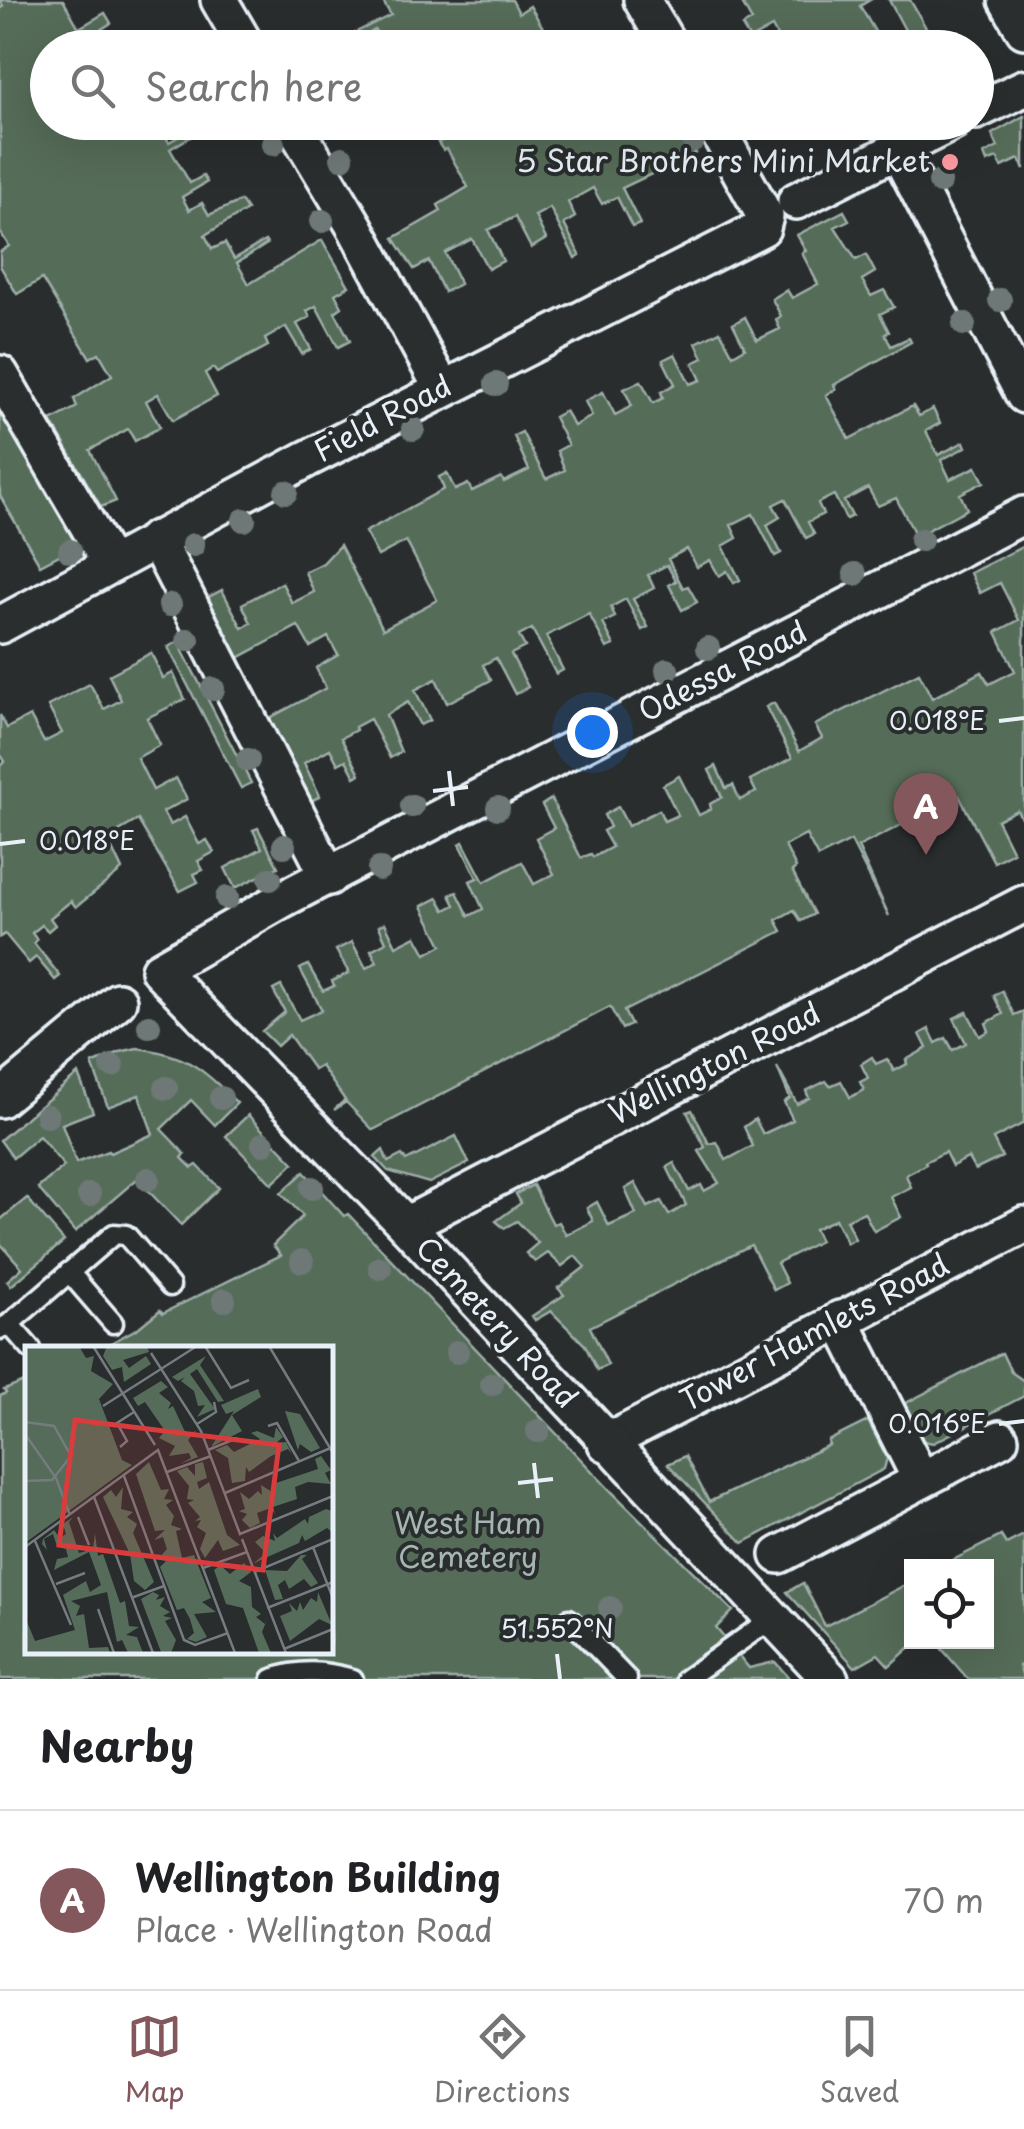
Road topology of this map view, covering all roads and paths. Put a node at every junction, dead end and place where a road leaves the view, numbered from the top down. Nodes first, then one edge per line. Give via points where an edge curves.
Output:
1 (219, 0) edge
2 (642, 0) edge
3 (1007, 0) edge
4 (236, 30) edge
5 (660, 30) edge
6 (1024, 30) edge
7 (1024, 88) edge
8 (994, 102) edge
9 (303, 140) edge
10 (727, 140) edge
11 (916, 140) edge
12 (897, 149) junction
13 (780, 209) junction
14 (0, 374) edge
15 (442, 388) junction
16 (1024, 394) edge
17 (1024, 515) edge
18 (156, 539) junction
19 (111, 565) junction
20 (0, 626) edge
21 (328, 877) junction
22 (1024, 904) edge
23 (158, 970) joint
24 (118, 1001) dead end
25 (0, 1099) edge
26 (406, 1225) junction
27 (1024, 1225) edge
28 (69, 1272) junction
29 (170, 1286) dead end
30 (840, 1319) junction
31 (113, 1323) dead end
32 (5, 1327) edge
33 (27, 1346) edge
34 (1000, 1439) dead end
35 (606, 1442) junction
36 (921, 1480) junction
37 (779, 1555) dead end
38 (569, 1618) dead end
39 (774, 1618) junction
40 (272, 1679) edge
41 (353, 1679) edge
42 (626, 1679) edge
43 (686, 1679) edge
44 (830, 1679) edge

1 - 4 street
2 - 5 street
3 - 6 street
7 - 8 street
9 - 15 street
10 - 13 street
11 - 12 street, Field Road
12 - 13 street, Field Road
12 - 16 street
13 - 15 street, Field Road via 762,228
14 - 19 street
15 - 18 street, Field Road
17 - 21 street, Odessa Road
18 - 19 street, Field Road
18 - 21 street
19 - 20 street, Field Road
21 - 23 street, Odessa Road
22 - 26 street, Wellington Road
23 - 26 street, Cemetery Road
24 - 25 street
26 - 35 street, Cemetery Road
27 - 30 street, Tower Hamlets Road
28 - 29 lane via 119,1233
28 - 31 lane
28 - 32 lane
30 - 35 street, Tower Hamlets Road
30 - 36 street
32 - 33 lane
34 - 36 street
35 - 39 street, Cemetery Road
36 - 37 street
38 - 42 lane
39 - 43 lane
39 - 44 street, Cemetery Road
40 - 41 lane via 294,1671

